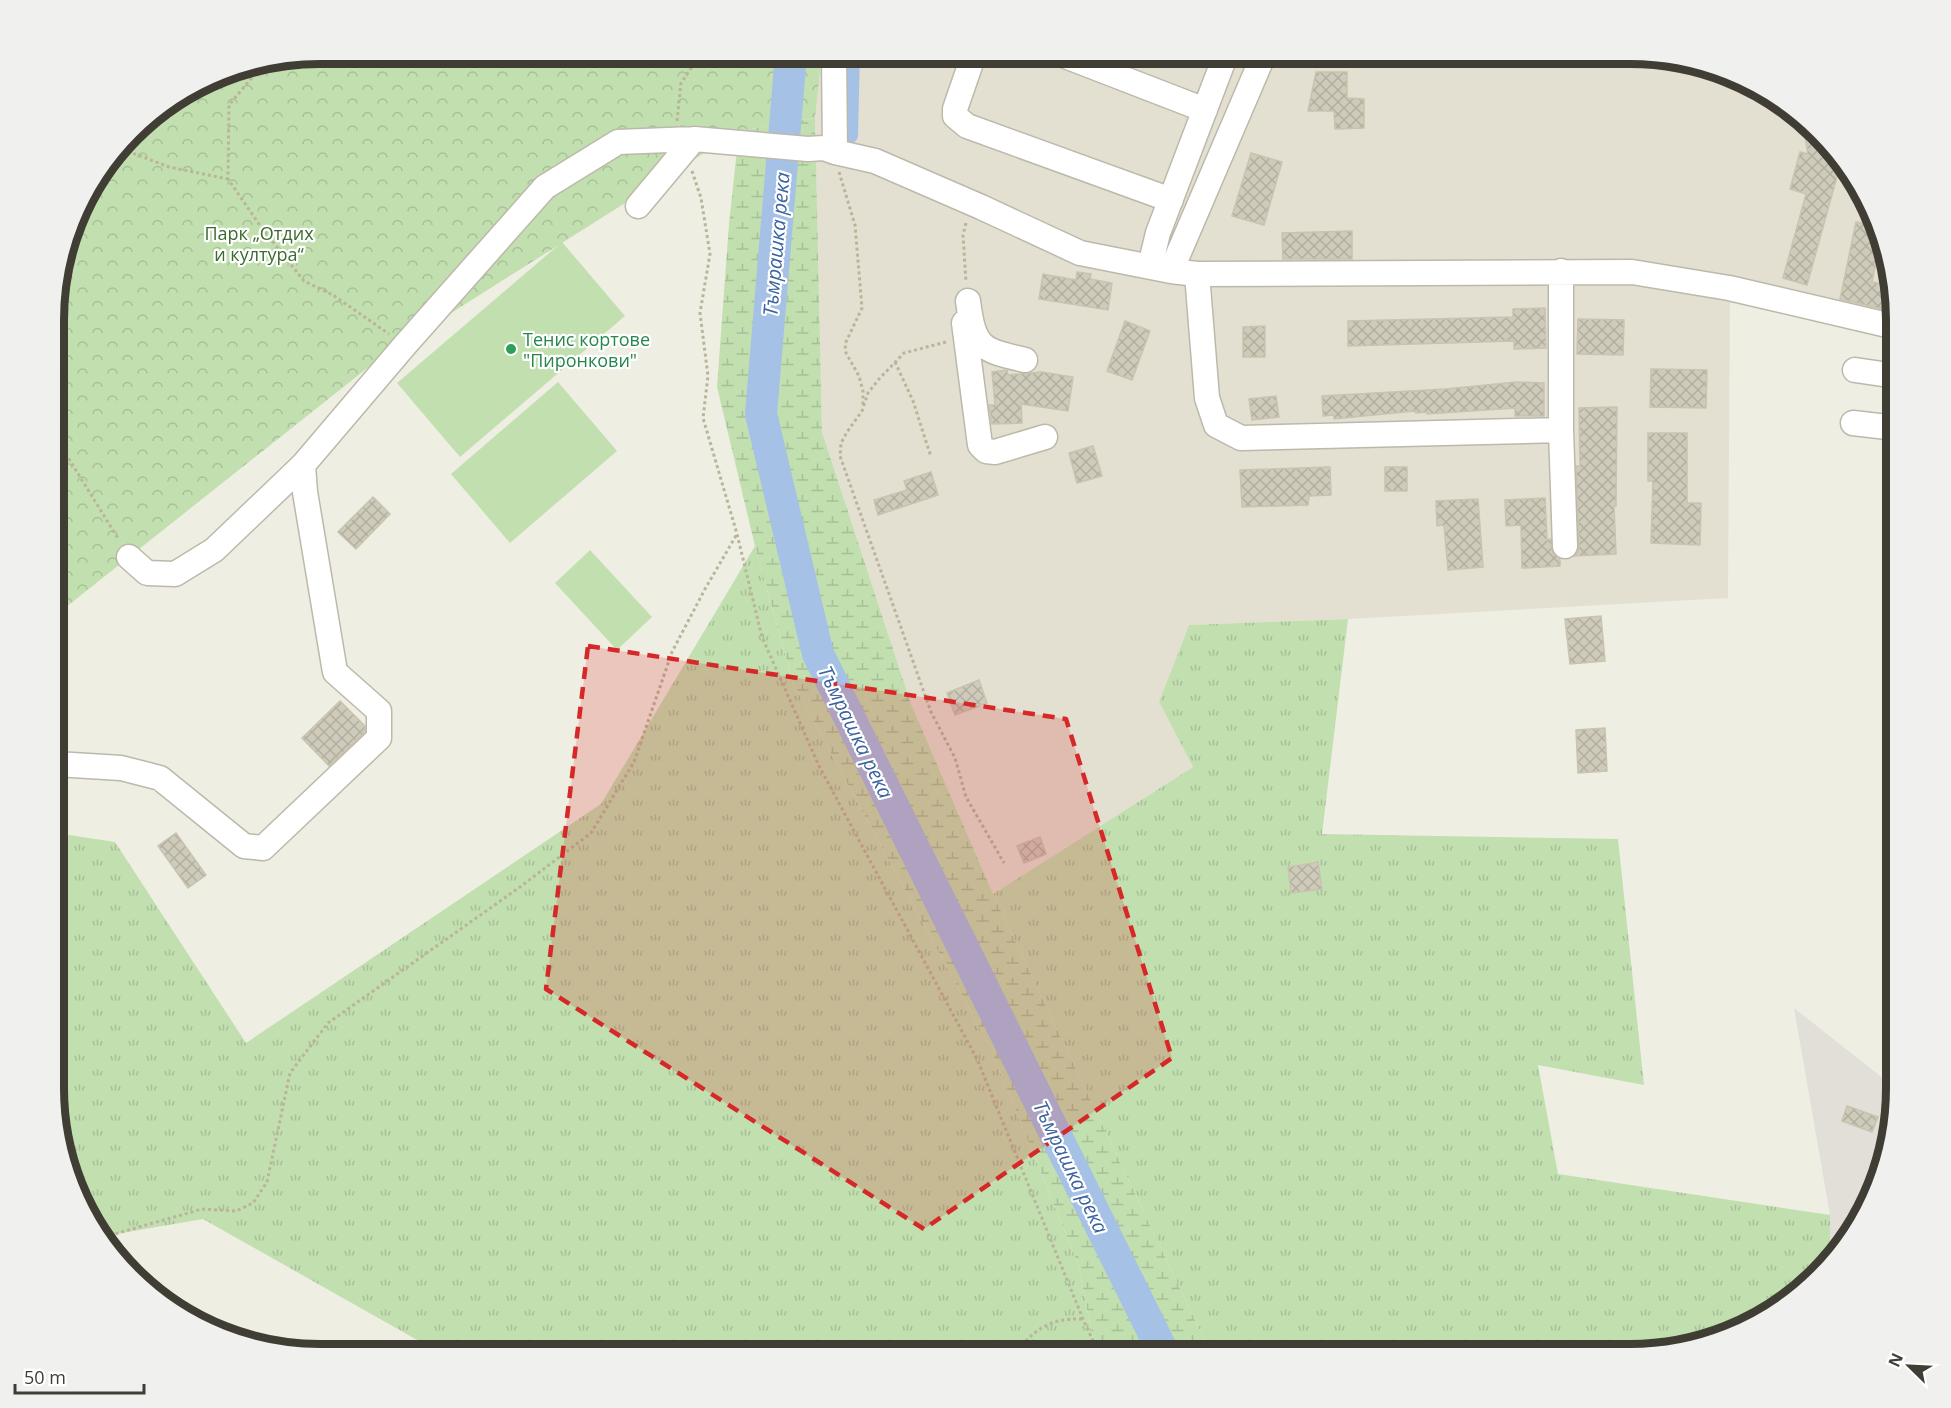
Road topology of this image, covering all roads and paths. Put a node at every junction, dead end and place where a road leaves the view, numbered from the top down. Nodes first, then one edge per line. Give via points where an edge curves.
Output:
1 (693, 64) edge
2 (834, 64) edge
3 (971, 64) edge
4 (1086, 64) edge
5 (1222, 64) edge
6 (1259, 64) edge
7 (255, 73) edge
8 (1205, 110) junction
9 (684, 143) junction
10 (128, 151) edge
11 (835, 152) junction
12 (228, 178) junction
13 (1171, 200) junction
14 (638, 206) dead end
15 (981, 207) junction
16 (1160, 268) junction
17 (1561, 271) junction
18 (1197, 274) junction
19 (966, 312) junction
20 (1886, 325) edge
21 (405, 345) junction
22 (1025, 360) dead end
23 (895, 362) junction
24 (1855, 370) dead end
25 (1886, 375) edge
26 (862, 411) junction
27 (1853, 423) dead end
28 (1886, 427) edge
29 (1562, 429) junction
30 (1044, 436) dead end
31 (64, 451) edge
32 (931, 457) dead end
33 (303, 465) junction
34 (737, 534) junction
35 (1565, 546) dead end
36 (129, 557) joint
37 (64, 764) edge
38 (1004, 863) dead end
39 (111, 1235) edge
40 (1083, 1319) junction
41 (1022, 1344) edge
42 (1095, 1344) edge

1 - 9 path via 681,83
2 - 11 street
3 - 13 street via 955,109 955,116 967,126
4 - 8 street
5 - 8 street
6 - 16 street
7 - 12 path via 229,105
8 - 13 street
9 - 11 street via 824,148
9 - 14 street
9 - 21 street via 618,142 545,187
9 - 34 path via 701,198 710,254 700,313 708,376 703,418
10 - 12 path via 169,167
11 - 15 street via 875,161
11 - 26 path via 855,225 862,308 845,344 864,391
12 - 21 path via 304,281 333,295
13 - 16 street via 1158,233
15 - 16 street via 1080,253
15 - 19 path via 968,217 963,235
16 - 18 street
17 - 18 street
17 - 20 street via 1632,272 1729,288
17 - 29 street
18 - 29 street via 1207,398 1216,425 1241,438
19 - 22 street via 980,344
19 - 23 path via 962,330 948,341 904,353
19 - 30 street via 980,445 995,452
21 - 33 street
23 - 26 path via 868,393
23 - 32 path via 913,401
24 - 25 street
26 - 38 path via 841,443 840,456 931,712 955,758 966,797
27 - 28 street
29 - 35 street
31 - 36 path
33 - 36 street via 214,550 175,574 147,573
33 - 37 street via 336,672 379,711 379,738 263,848 244,846 160,778 121,768
34 - 39 path via 672,652 634,762 591,833 328,1023 290,1073 267,1182 253,1203 236,1210 202,1209
34 - 40 path via 762,637 819,766 977,1059
40 - 41 path via 1065,1318 1049,1323
40 - 42 path

